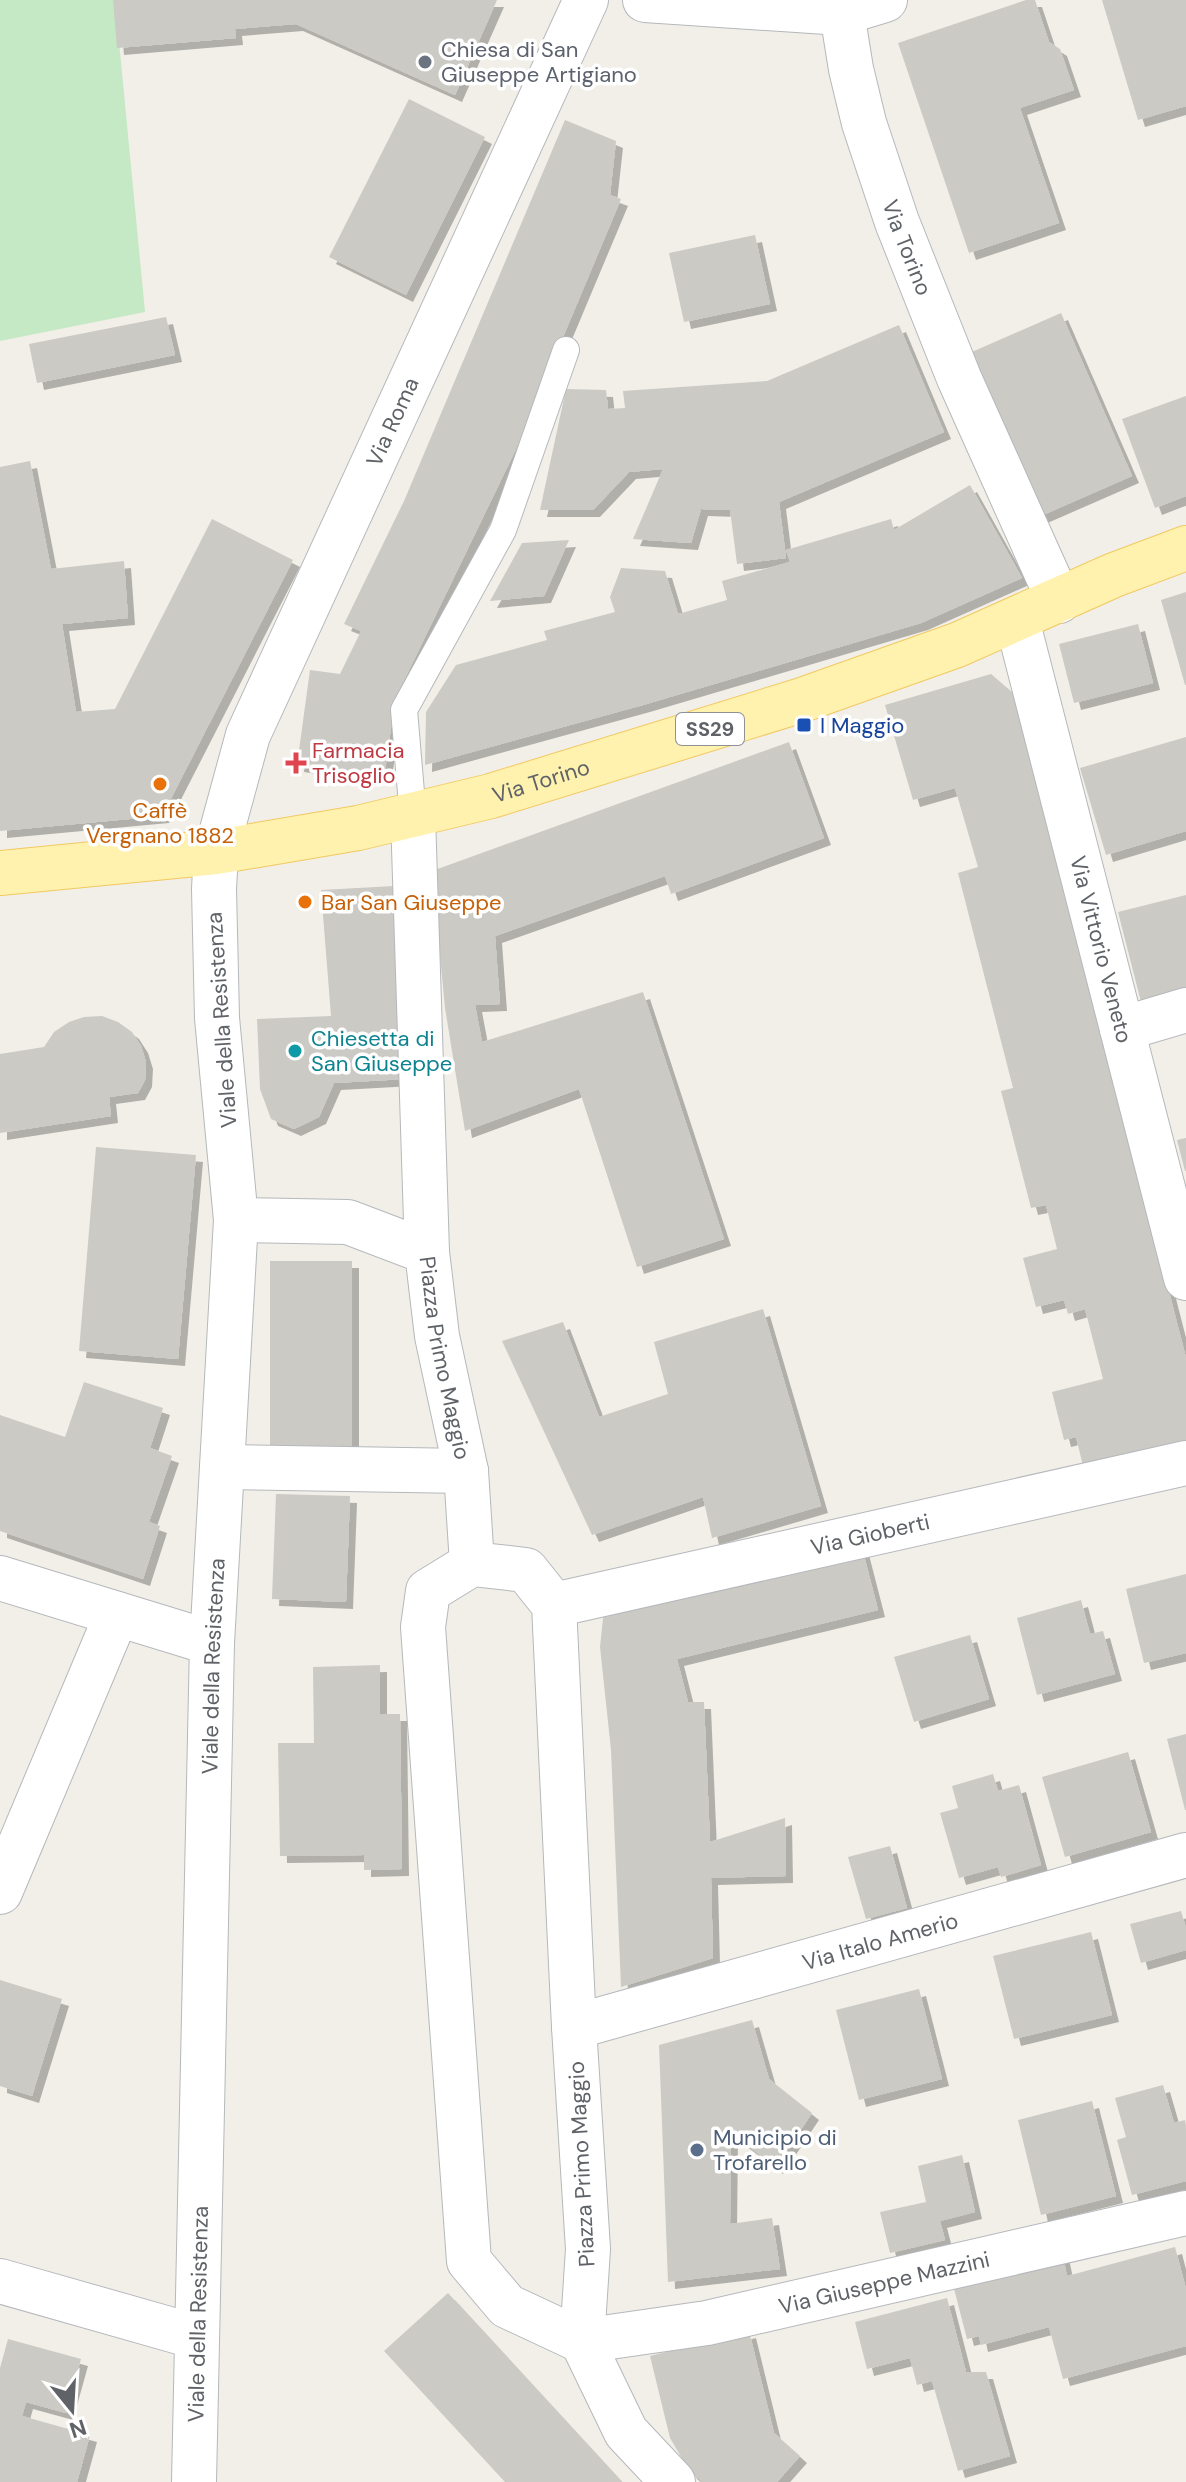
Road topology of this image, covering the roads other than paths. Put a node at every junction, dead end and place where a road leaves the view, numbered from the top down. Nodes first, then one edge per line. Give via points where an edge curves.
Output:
1 (645, 0) edge
2 (885, 0) edge
3 (571, 6) edge
4 (842, 13) junction
5 (566, 350) dead end
6 (1186, 548) edge
7 (1059, 601) junction
8 (1017, 620) junction
9 (413, 816) junction
10 (216, 852) junction
11 (0, 873) edge
12 (1186, 1010) edge
13 (1122, 1029) junction
14 (236, 1220) junction
15 (427, 1252) junction
16 (1186, 1278) edge
17 (1186, 1463) edge
18 (222, 1467) junction
19 (466, 1471) junction
20 (472, 1564) junction
21 (0, 1578) edge
22 (554, 1605) junction
23 (117, 1614) junction
24 (212, 1643) junction
25 (1186, 1855) edge
26 (0, 1892) edge
27 (574, 2027) junction
28 (1186, 2213) edge
29 (0, 2281) edge
30 (197, 2337) junction
31 (582, 2341) junction
32 (194, 2482) edge
33 (673, 2482) edge

1 - 4 street
2 - 4 street
3 - 10 street, Via Roma via 248,735
4 - 7 street, Via Torino via 864,123 897,222 959,378
5 - 9 lane via 503,530 404,710
6 - 7 main road, Via Torino / SS29
7 - 8 main road, Via Torino / SS29
8 - 9 main road, Via Torino / SS29 via 802,700
8 - 13 street, Via Vittorio Veneto
9 - 10 main road, Via Torino / SS29
9 - 15 street
10 - 11 main road, Via Torino / SS29
10 - 14 street, Viale della Resistenza via 217,1018
12 - 13 street
13 - 16 street, Via Vittorio Veneto
14 - 15 street, Piazza Primo Maggio via 348,1222
14 - 18 street, Viale della Resistenza
15 - 19 street, Piazza Primo Maggio via 437,1336
17 - 22 street, Via Gioberti
18 - 19 street
18 - 24 street, Viale della Resistenza
19 - 20 street, Piazza Primo Maggio
20 - 22 street via 526,1570
20 - 31 street via 428,1591 423,1627 469,2261 507,2306
21 - 23 street
22 - 27 street, Piazza Primo Maggio
23 - 24 street
23 - 26 street
24 - 30 street, Viale della Resistenza
25 - 27 street, Via Italo Amerio
27 - 31 street, Piazza Primo Maggio via 588,2249
28 - 31 street, Via Giuseppe Mazzini via 707,2323
29 - 30 street
30 - 32 street, Viale della Resistenza
31 - 33 street via 626,2432

